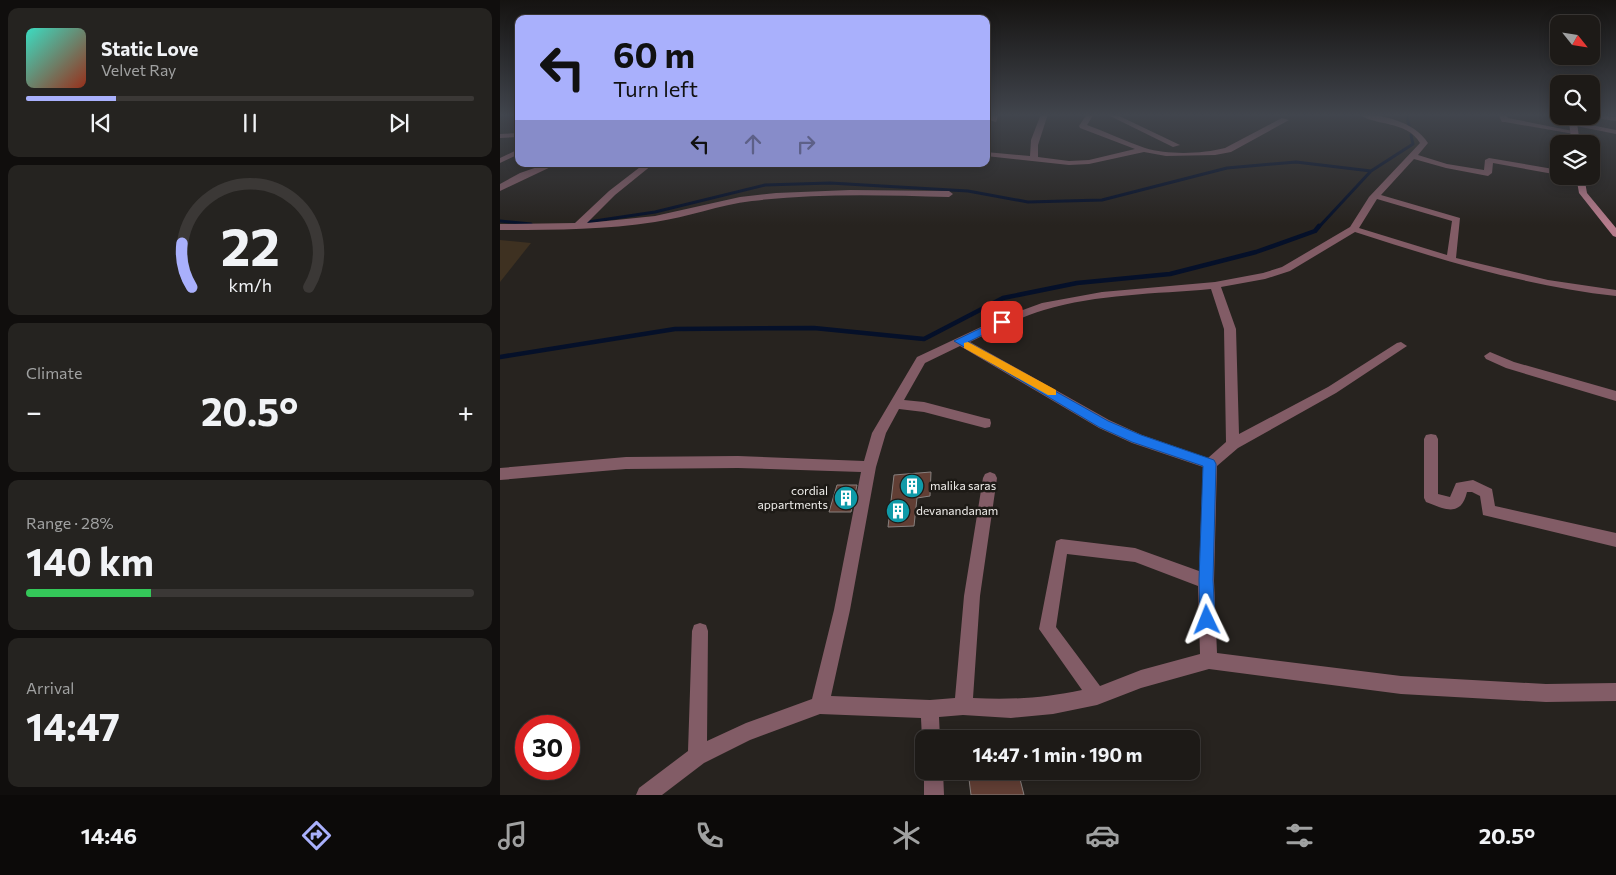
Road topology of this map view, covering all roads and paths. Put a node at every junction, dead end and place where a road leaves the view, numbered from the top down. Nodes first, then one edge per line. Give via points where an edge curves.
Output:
1 (1034, 151) edge
2 (1139, 151) edge
3 (1151, 151) edge
4 (1224, 151) edge
5 (1417, 151) edge
6 (515, 153) edge
7 (990, 154) edge
8 (1413, 156) junction
9 (1034, 160) junction
10 (500, 161) edge
11 (545, 167) edge
12 (645, 167) edge
13 (1550, 170) edge
14 (1581, 185) edge
15 (500, 188) edge
16 (949, 194) dead end
17 (1376, 196) junction
18 (500, 227) edge
19 (578, 227) junction
20 (1354, 229) junction
21 (1616, 233) edge
22 (1450, 260) junction
23 (1215, 285) junction
24 (1616, 294) edge
25 (960, 341) junction
26 (1401, 346) dead end
27 (1490, 356) dead end
28 (1616, 396) edge
29 (895, 404) junction
30 (985, 423) dead end
31 (1431, 439) dead end
32 (1233, 444) junction
33 (1210, 464) junction
34 (869, 467) junction
35 (500, 474) edge
36 (990, 478) dead end
37 (1616, 540) edge
38 (1206, 580) junction
39 (700, 631) dead end
40 (1209, 660) junction
41 (1616, 692) edge
42 (1097, 696) junction
43 (820, 705) junction
44 (963, 706) junction
45 (930, 709) junction
46 (931, 730) edge
47 (697, 756) junction
48 (933, 780) edge
49 (646, 795) edge
50 (934, 795) edge

1 - 9 street
2 - 9 street via 1089,162
3 - 4 street via 1170,154
5 - 8 street
6 - 10 street
7 - 9 street
8 - 13 street via 1488,173 1489,160
8 - 17 street
11 - 15 street
12 - 19 street via 612,193
14 - 21 street via 1583,193
16 - 19 street via 888,192 751,198 656,219
17 - 20 street
17 - 22 street via 1457,220
18 - 19 street
20 - 22 street
20 - 23 street via 1277,273
22 - 24 street via 1544,284
23 - 25 street via 1059,302
23 - 32 street via 1230,329
25 - 29 street via 921,360
25 - 33 street via 1104,424
26 - 32 street via 1324,395
27 - 28 street via 1510,365
29 - 30 street via 924,407
29 - 34 street via 879,433
31 - 37 street via 1431,498 1454,503 1461,487 1473,486 1487,493 1488,510
32 - 33 street
33 - 38 street
34 - 35 street via 738,462 626,463
34 - 43 street
36 - 44 street via 972,596
38 - 40 street
38 - 42 street via 1135,556 1062,546 1047,629
39 - 47 street
40 - 41 street via 1401,685 1546,693
40 - 42 street via 1141,679
42 - 44 street via 1011,709
43 - 45 street
43 - 47 street via 746,732
44 - 45 street
45 - 46 street
47 - 49 street
48 - 50 street

